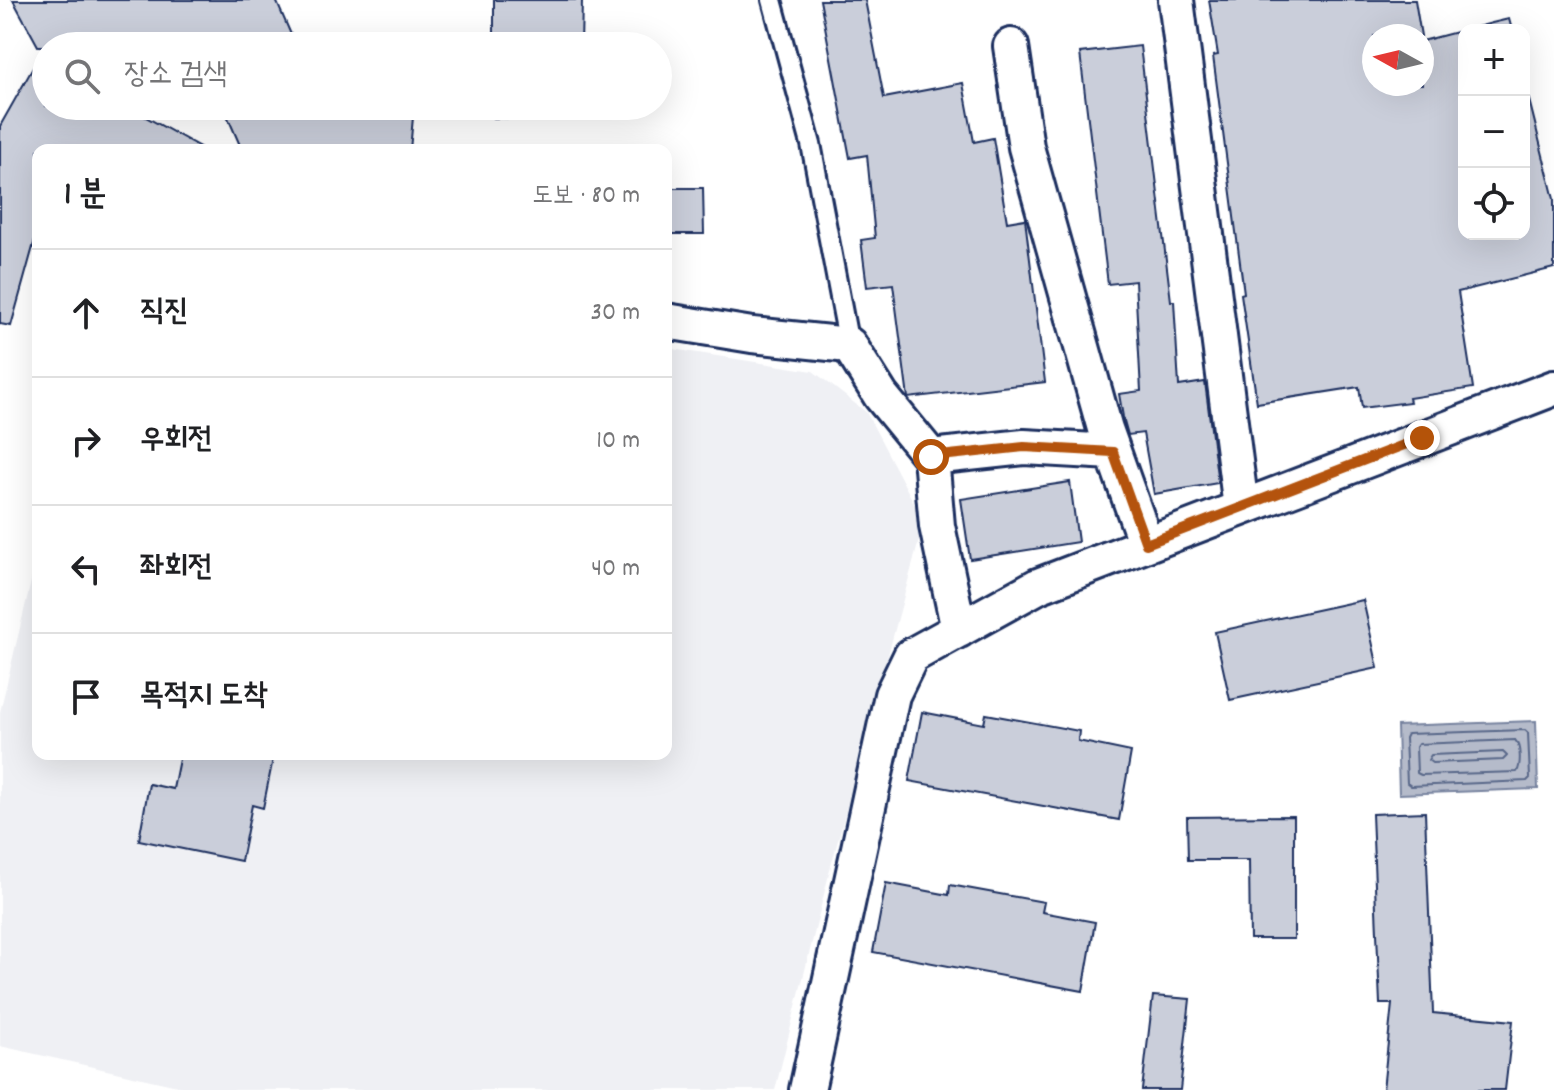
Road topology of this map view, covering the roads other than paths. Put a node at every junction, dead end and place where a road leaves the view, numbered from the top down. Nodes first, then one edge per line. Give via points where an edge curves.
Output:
1 (772, 0) edge
2 (1176, 0) edge
3 (1011, 46) dead end
4 (672, 322) edge
5 (849, 345) junction
6 (1554, 388) edge
7 (1113, 452) junction
8 (931, 457) junction
9 (1241, 508) junction
10 (1146, 544) junction
11 (959, 630) junction
12 (807, 1090) edge

1 - 5 lane via 811,144
2 - 9 street
3 - 7 street via 1026,147
4 - 5 street
5 - 8 street via 881,396
6 - 9 street
7 - 8 street via 1024,447
7 - 10 street
8 - 11 street via 937,526
9 - 10 street
10 - 11 street via 1038,586
11 - 12 street via 911,656 892,695

